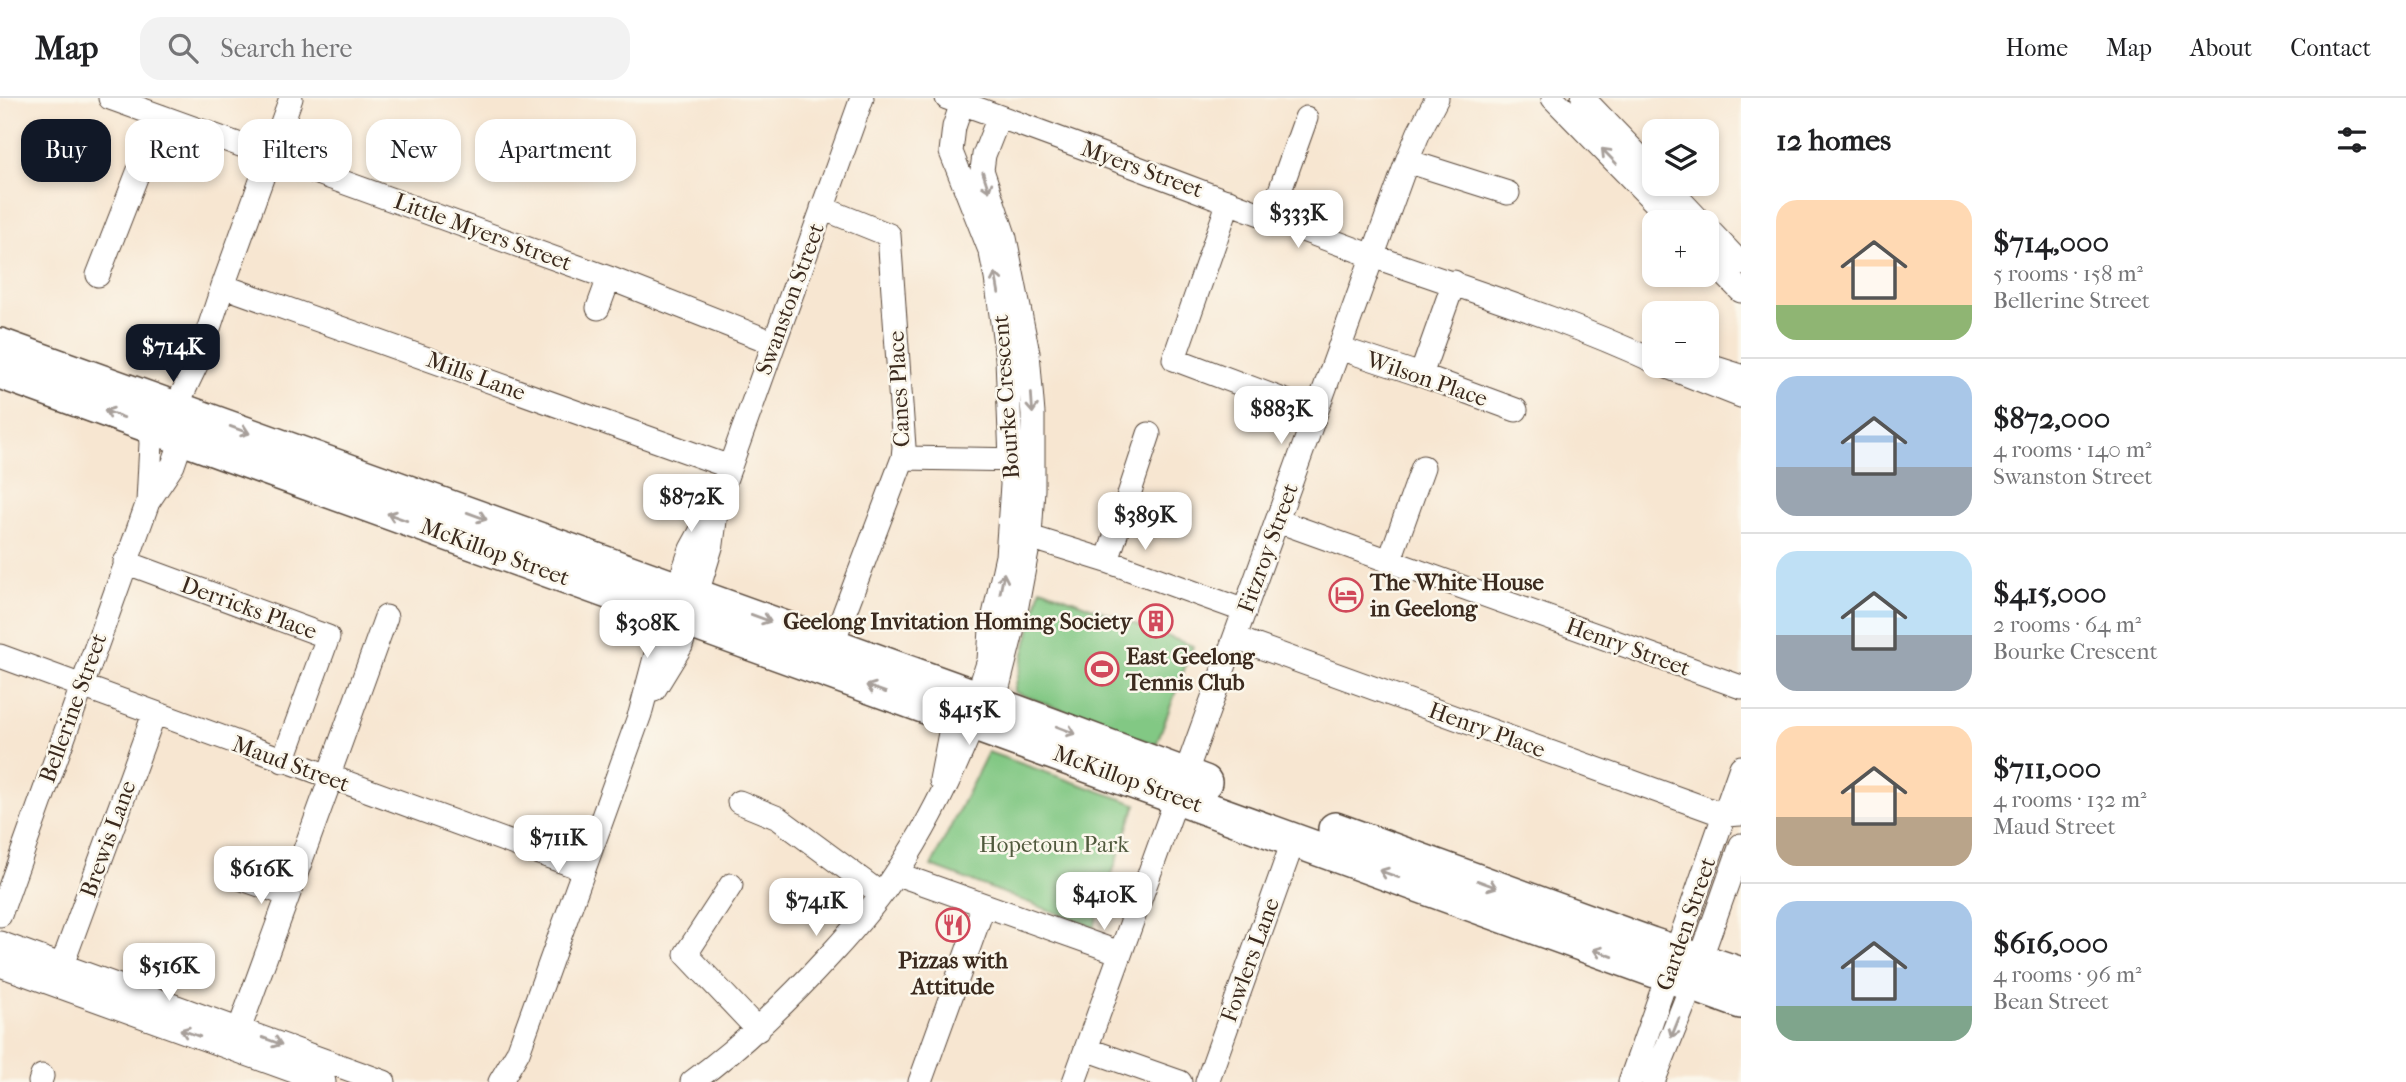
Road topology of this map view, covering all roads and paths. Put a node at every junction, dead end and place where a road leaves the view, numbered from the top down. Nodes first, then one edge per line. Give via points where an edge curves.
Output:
1 (110, 98) edge
2 (291, 98) edge
3 (863, 98) edge
4 (1422, 98) edge
5 (1437, 98) edge
6 (1553, 98) edge
7 (1583, 98) edge
8 (955, 101) edge
9 (1000, 109) edge
10 (160, 116) junction
11 (1306, 118) dead end
12 (283, 119) edge
13 (1419, 132) junction
14 (238, 144) edge
15 (1642, 159) edge
16 (1407, 161) junction
17 (261, 182) edge
18 (342, 182) edge
19 (1508, 193) dead end
20 (1676, 196) edge
21 (1229, 201) junction
22 (822, 208) junction
23 (1662, 210) edge
24 (1690, 210) edge
25 (1271, 216) junction
26 (1719, 241) edge
27 (1372, 255) junction
28 (1741, 264) edge
29 (1719, 269) edge
30 (98, 275) dead end
31 (609, 278) junction
32 (1454, 282) junction
33 (223, 286) junction
34 (1741, 291) edge
35 (598, 308) dead end
36 (1612, 341) junction
37 (774, 343) junction
38 (0, 345) edge
39 (1339, 348) junction
40 (1642, 348) edge
41 (1642, 355) edge
42 (1741, 359) edge
43 (1719, 362) edge
44 (1719, 368) edge
45 (0, 372) edge
46 (1421, 375) junction
47 (1741, 376) edge
48 (1695, 378) edge
49 (1741, 396) edge
50 (1516, 410) dead end
51 (1315, 412) junction
52 (183, 420) junction
53 (149, 426) junction
54 (1149, 434) dead end
55 (903, 458) junction
56 (1022, 459) junction
57 (730, 467) junction
58 (1423, 467) dead end
59 (148, 502) junction
60 (1278, 521) junction
61 (1020, 534) junction
62 (1107, 561) junction
63 (125, 562) junction
64 (1389, 562) junction
65 (683, 605) junction
66 (1245, 611) junction
67 (386, 617) dead end
68 (1235, 638) junction
69 (832, 645) junction
70 (0, 656) edge
71 (82, 686) junction
72 (1741, 687) edge
73 (944, 699) junction
74 (981, 708) junction
75 (154, 714) junction
76 (283, 761) junction
77 (1741, 767) edge
78 (330, 777) junction
79 (1181, 786) junction
80 (940, 794) junction
81 (738, 802) dead end
82 (1732, 815) edge
83 (1294, 839) junction
84 (1741, 845) edge
85 (583, 870) junction
86 (897, 874) junction
87 (231, 875) dead end
88 (731, 885) dead end
89 (881, 894) junction
90 (288, 895) junction
91 (984, 905) junction
92 (0, 915) edge
93 (0, 943) edge
94 (1120, 953) junction
95 (0, 965) edge
96 (62, 965) junction
97 (1683, 968) junction
98 (1741, 974) edge
99 (1741, 1002) edge
100 (758, 1030) junction
101 (236, 1039) junction
102 (1086, 1049) junction
103 (518, 1052) junction
104 (277, 1074) edge
105 (324, 1082) edge
106 (384, 1082) edge
107 (500, 1082) edge
108 (514, 1082) edge
109 (692, 1082) edge
110 (920, 1082) edge
111 (1074, 1082) edge
112 (1180, 1082) edge
113 (1207, 1082) edge
114 (1630, 1082) edge
115 (1653, 1082) edge

1 - 10 street, Little Myers Street
2 - 12 street, Bellerine Street
3 - 22 street, Swanston Street
4 - 13 street, Fitzroy Street
5 - 13 street, Fitzroy Street
23 -> 6 street
7 - 15 street
8 - 9 street, Myers Street
56 -> 8 street, Bourke Crescent via 988,243 951,152
9 - 21 street, Myers Street
9 -> 56 street, Bourke Crescent via 982,170 1005,238 1024,328 1032,414
10 - 14 street, Little Myers Street
10 - 30 street
11 - 25 street
13 - 16 street, Fitzroy Street
16 - 19 street
16 - 27 street, Fitzroy Street
17 - 33 street, Bellerine Street
18 - 31 street, Little Myers Street
20 - 24 street
21 - 25 street, Myers Street
21 - 51 street via 1174,359
22 - 37 street, Swanston Street
22 - 55 street, Canes Place via 889,235
25 - 27 street, Myers Street
26 - 28 street
27 - 32 street, Myers Street
27 - 39 street, Fitzroy Street
29 - 34 street
31 - 35 street
31 - 37 street, Little Myers Street
32 - 36 street, Myers Street
32 - 46 street
33 - 52 street, Bellerine Street
33 - 57 street, Mills Lane
36 - 40 street, Myers Street
36 - 41 street, Myers Street
37 - 57 street, Swanston Street
38 - 52 highway, McKillop Street
39 - 46 street, Wilson Place
39 - 51 street, Fitzroy Street
42 - 43 street
44 - 47 street
53 -> 45 highway, McKillop Street
46 - 50 street, Wilson Place
48 - 49 street
51 - 60 street, Fitzroy Street
52 - 53 highway, McKillop Street
52 - 59 street, Bellerine Street via 173,466
52 - 65 highway, McKillop Street
53 - 59 street, Bellerine Street
54 - 62 street
55 - 56 street
55 - 69 street, Canes Place
56 - 61 street, Bourke Crescent
57 - 65 street, Swanston Street via 718,500 712,544
58 - 64 street
59 - 63 street, Bellerine Street
60 - 64 street, Henry Street
60 - 66 street, Fitzroy Street
61 - 62 street
61 - 74 street, Bourke Crescent via 991,629
62 - 66 street
63 - 71 street, Bellerine Street
63 - 76 street, Derricks Place via 328,637
64 - 72 street, Henry Street
65 -> 69 highway, McKillop Street
73 -> 65 highway, McKillop Street
65 - 85 street, Swanston Street
66 - 68 street, Fitzroy Street
67 - 78 street
68 - 79 street, Fitzroy Street
68 - 82 street, Henry Place
69 - 73 highway, McKillop Street
70 - 71 street, Maud Street
71 - 75 street, Maud Street
71 - 92 street, Bellerine Street
73 - 74 highway, McKillop Street
73 - 80 street, Bourke Crescent via 950,733
74 - 79 highway, McKillop Street
74 - 80 street, Bourke Crescent
75 - 76 street, Maud Street
75 - 96 street, Brewis Lane
76 - 78 street, Maud Street
77 - 82 street, Garden Street
78 - 85 street, Maud Street
78 - 90 street
79 - 83 highway, McKillop Street
79 - 94 street, Fitzroy Street
79 -> 97 highway, McKillop Street
80 - 86 street, Bourke Crescent
81 - 89 street via 778,818
82 - 97 street, Garden Street
97 -> 83 highway, McKillop Street
83 - 113 street, Fowlers Lane
84 - 97 street, Garden Street
85 - 103 street, Swanston Street
86 - 89 street, Bourke Crescent
86 - 91 street
87 - 90 street
88 - 100 street via 685,954
89 - 100 street, Bourke Crescent via 841,944
90 - 101 street
91 - 94 street
91 - 110 street
93 - 96 street
94 - 102 street, Fitzroy Street
101 -> 95 street
96 - 101 street
97 - 98 highway, McKillop Street
97 - 99 highway, McKillop Street
97 - 114 street, Garden Street
97 -> 115 street, Garden Street
100 - 109 street, Bourke Crescent
101 - 104 street
101 -> 106 street
102 - 111 street, Fitzroy Street
102 - 112 street
103 - 107 street, Swanston Street
103 - 108 street, Swanston Street
104 - 105 street

